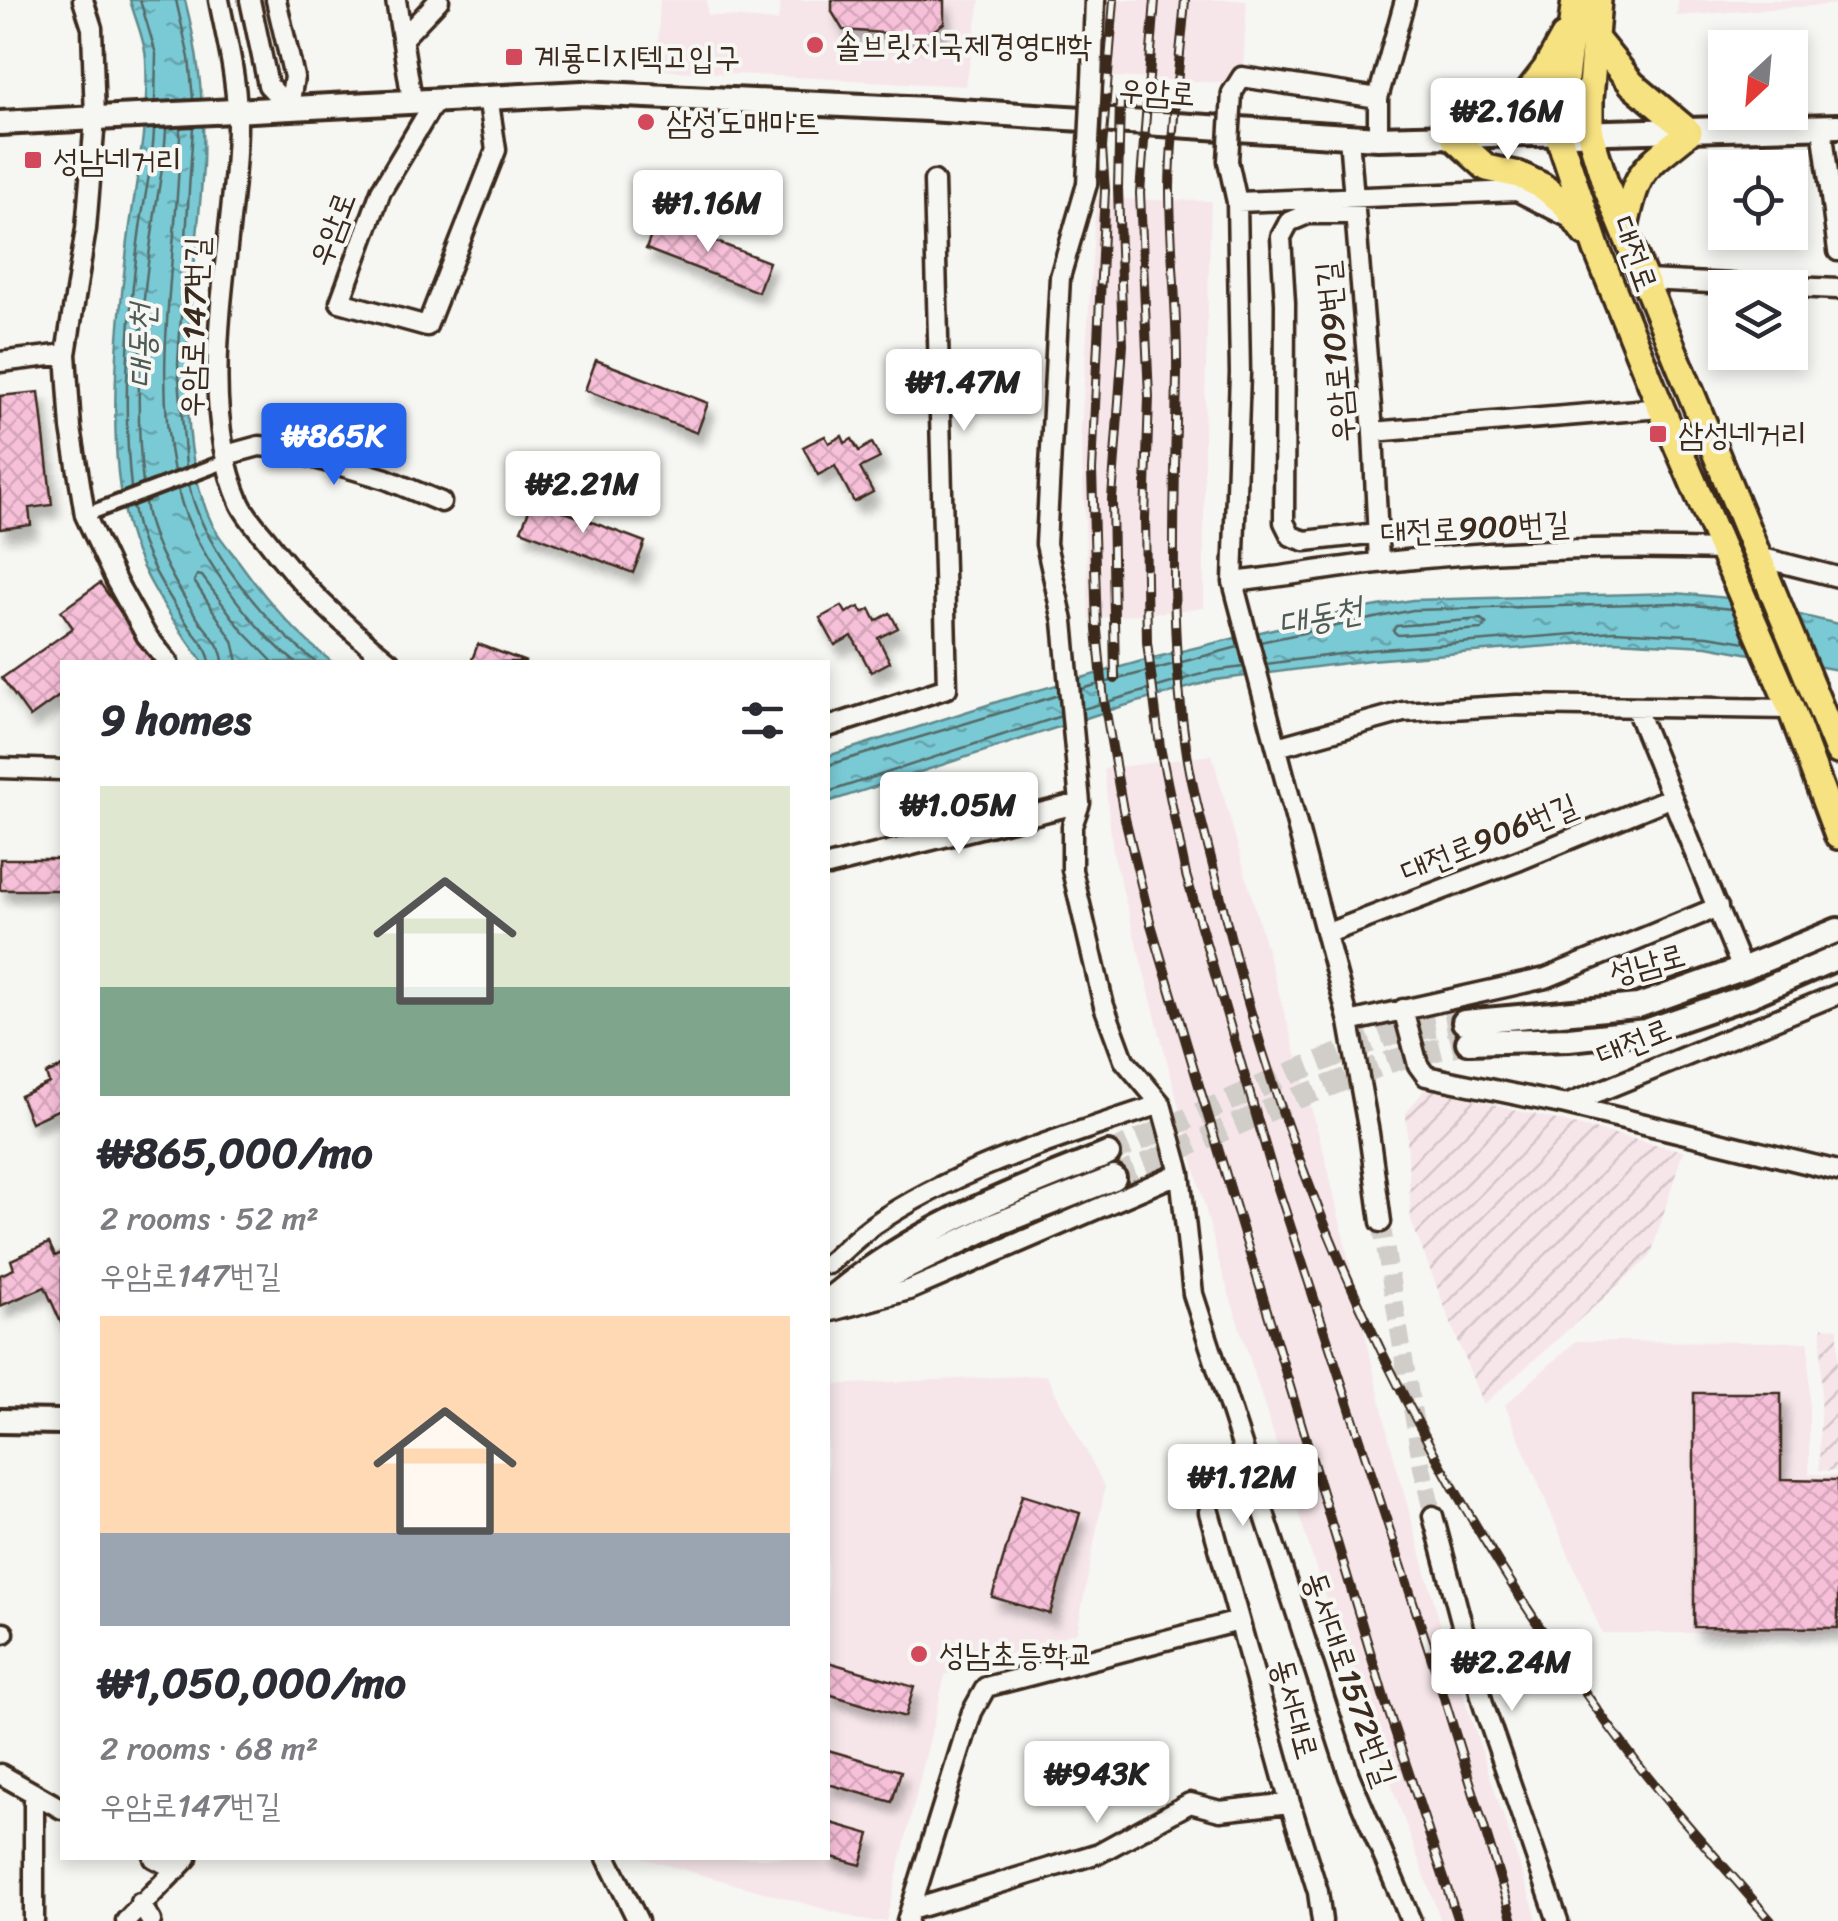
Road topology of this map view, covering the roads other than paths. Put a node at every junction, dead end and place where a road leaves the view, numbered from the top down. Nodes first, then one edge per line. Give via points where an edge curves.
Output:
1 (83, 0) edge
2 (219, 0) edge
3 (250, 0) edge
4 (276, 0) edge
5 (396, 0) edge
6 (439, 0) edge
7 (1096, 0) edge
8 (1405, 0) edge
9 (1598, 0) edge
10 (1580, 20) edge
11 (404, 37) junction
12 (488, 96) junction
13 (1378, 98) junction
14 (436, 99) junction
15 (412, 100) junction
16 (289, 107) junction
17 (237, 111) junction
18 (95, 119) junction
19 (0, 123) edge
20 (1830, 127) edge
21 (1689, 132) junction
22 (1558, 134) junction
23 (1590, 134) junction
24 (1349, 137) junction
25 (1378, 138) junction
26 (1456, 138) junction
27 (934, 181) dead end
28 (1237, 202) junction
29 (1353, 205) junction
30 (1578, 223) junction
31 (1625, 228) junction
32 (1597, 250) junction
33 (1838, 252) edge
34 (1646, 280) junction
35 (1838, 290) edge
36 (66, 354) junction
37 (0, 362) edge
38 (1661, 408) junction
39 (1373, 432) junction
40 (224, 460) junction
41 (441, 502) dead end
42 (85, 515) junction
43 (1378, 533) junction
44 (1728, 561) junction
45 (1378, 562) junction
46 (1763, 565) junction
47 (1838, 577) edge
48 (1232, 582) junction
49 (167, 660) edge
50 (387, 660) edge
51 (1636, 709) junction
52 (1791, 709) junction
53 (830, 725) edge
54 (1831, 730) edge
55 (1277, 747) junction
56 (0, 768) edge
57 (60, 770) edge
58 (1079, 794) junction
59 (1672, 797) junction
60 (1838, 836) edge
61 (830, 865) edge
62 (1718, 908) junction
63 (1838, 930) edge
64 (1328, 933) junction
65 (1838, 957) edge
66 (1742, 969) junction
67 (1838, 994) edge
68 (1403, 1010) junction
69 (1349, 1022) junction
70 (1161, 1104) junction
71 (1566, 1105) junction
72 (1108, 1154) tunnel mouth
73 (1838, 1171) edge
74 (1180, 1173) junction
75 (1114, 1178) tunnel mouth
76 (1381, 1222) tunnel mouth
77 (830, 1262) edge
78 (830, 1305) edge
79 (830, 1306) edge
80 (830, 1307) edge
81 (0, 1421) edge
82 (60, 1422) edge
83 (1209, 1512) dead end
84 (1433, 1516) tunnel mouth
85 (1239, 1621) junction
86 (0, 1774) edge
87 (34, 1794) junction
88 (1290, 1804) junction
89 (60, 1807) edge
90 (608, 1860) edge
91 (182, 1864) edge
92 (140, 1903) junction
93 (909, 1916) edge
94 (34, 1921) edge
95 (126, 1921) edge
96 (152, 1921) edge
97 (638, 1921) edge
98 (1322, 1921) edge
99 (1411, 1921) edge
100 (1558, 1921) edge

1 - 18 street via 92,28
2 - 17 street, 우암로147번길
3 - 16 street via 268,85
4 - 16 street via 294,77
5 - 11 street
6 - 11 street
7 - 58 street, bridge via 1087,184 1060,277 1046,544 1064,621
8 - 13 street
9 - 10 main road, 대전로
10 - 21 main road via 1632,84
10 - 22 main road, 대전로
10 - 23 main road, 대전로
10 - 26 main road via 1515,109
11 - 15 street
12 - 14 main road, 우암로
12 - 14 street, 우암로 via 496,150 427,326 340,302 381,191
12 - 24 main road, 우암로 via 795,102
13 - 25 street
13 - 28 street, bridge via 1242,77 1232,93 1228,162
14 - 15 main road, 우암로
15 - 16 main road, 우암로
16 - 17 main road, 우암로
17 - 18 main road, 우암로
17 - 40 street, 우암로147번길 via 220,362
18 - 19 main road, 우암로
18 - 36 street
20 - 21 main road, 우암로
20 - 33 street, 우암로
21 - 23 main road, 우암로
21 - 31 main road via 1633,186
22 - 23 main road, 우암로
22 - 26 main road, 우암로
22 - 32 main road, 대전로
23 - 31 main road, 대전로
24 - 25 main road, 우암로
24 - 29 street, 우암로109번길
25 - 26 main road, 우암로
26 - 30 main road via 1487,168 1542,186
27 - 53 street via 947,688
28 - 29 street
28 - 48 street via 1240,373
29 - 30 street via 1518,192
29 - 39 street, 우암로109번길
29 - 43 street via 1289,222 1281,237 1284,522 1291,536 1305,541
30 - 32 main road
31 - 34 main road, 대전로
32 - 38 main road, 대전로
34 - 35 street, 대전로
34 - 46 main road, 대전로
36 - 37 street
36 - 42 street
38 - 39 street
38 - 44 main road, 대전로
39 - 43 street, 우암로109번길
40 - 41 street via 259,446 282,448
40 - 42 street
40 - 50 street, 우암로147번길 via 241,506 294,577
42 - 49 street via 131,608
43 - 45 street, 우암로109번길
44 - 45 street, 대전로900번길 via 1668,548
44 - 52 main road, 대전로
45 - 48 street, 대전로900번길
46 - 47 street
46 - 54 main road, 대전로
48 - 55 street
51 - 52 street
51 - 55 street via 1516,704 1403,712
51 - 59 street
52 - 60 main road
55 - 64 street
56 - 57 street
58 - 61 street
58 - 70 street via 1072,870 1104,1006 1124,1060
59 - 62 street
59 - 64 street, 대전로906번길
62 - 66 street
62 - 68 street via 1546,978
63 - 66 main road, 성남로
64 - 69 street
65 - 66 main road, 성남로 via 1646,1030 1568,1039 1466,1032 1638,1006
67 - 71 street, 대전로
68 - 69 street
68 - 71 street via 1426,1076
69 - 76 street
70 - 74 street, 동서대로1572번길
70 - 77 street via 916,1199
71 - 73 street
72 - 78 main road via 982,1203 867,1268
74 - 80 street via 909,1290
74 - 99 street, 동서대로1572번길 via 1192,1294 1349,1776
75 - 79 main road via 992,1226
81 - 82 main road
83 - 85 street, 동서대로
84 - 100 street via 1484,1708
85 - 88 street, 동서대로
85 - 93 street via 986,1687 972,1712
86 - 87 street
87 - 89 street
87 - 94 street
88 - 93 street via 1220,1811 1190,1803 1098,1852
88 - 98 street, 동서대로
90 - 97 street
91 - 92 street
92 - 95 street
92 - 96 street

